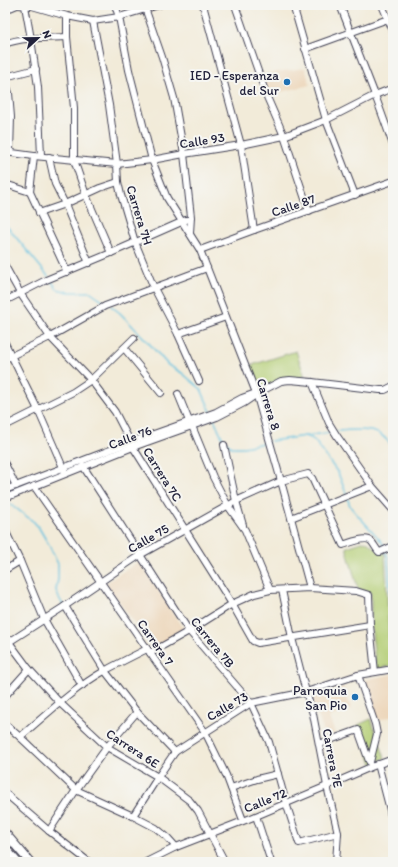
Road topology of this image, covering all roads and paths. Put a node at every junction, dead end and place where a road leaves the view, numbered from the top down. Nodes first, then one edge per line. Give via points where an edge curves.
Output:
1 (17, 5) edge
2 (115, 5) edge
3 (159, 5) edge
4 (203, 5) edge
5 (235, 5) edge
6 (292, 5) edge
7 (340, 5) edge
8 (382, 5) edge
9 (29, 6) edge
10 (145, 7) edge
11 (52, 8) edge
12 (5, 10) edge
13 (67, 16) junction
14 (118, 17) junction
15 (388, 19) junction
16 (93, 21) junction
17 (393, 31) edge
18 (350, 32) junction
19 (67, 37) junction
20 (31, 39) junction
21 (5, 44) edge
22 (305, 49) junction
23 (36, 69) junction
24 (5, 77) edge
25 (5, 81) edge
26 (393, 88) edge
27 (375, 96) junction
28 (8, 117) edge
29 (326, 120) junction
30 (284, 136) junction
31 (241, 145) junction
32 (393, 145) edge
33 (8, 152) edge
34 (184, 154) junction
35 (34, 156) junction
36 (41, 156) junction
37 (49, 157) junction
38 (74, 160) junction
39 (152, 160) junction
40 (117, 164) junction
41 (393, 181) edge
42 (118, 182) junction
43 (5, 184) edge
44 (30, 192) junction
45 (86, 195) junction
46 (355, 195) junction
47 (65, 204) junction
48 (310, 211) junction
49 (39, 213) junction
50 (191, 217) junction
51 (182, 221) junction
52 (254, 230) junction
53 (190, 234) junction
54 (135, 242) junction
55 (200, 250) junction
56 (111, 253) junction
57 (89, 263) junction
58 (5, 266) edge
59 (207, 268) junction
60 (67, 272) junction
61 (154, 288) junction
62 (20, 293) junction
63 (5, 302) edge
64 (226, 317) junction
65 (178, 334) junction
66 (50, 337) junction
67 (134, 338) dead end
68 (5, 343) edge
69 (124, 348) junction
70 (12, 356) junction
71 (5, 359) edge
72 (91, 380) junction
73 (199, 381) dead end
74 (312, 382) junction
75 (393, 386) edge
76 (161, 393) dead end
77 (257, 393) junction
78 (178, 394) dead end
79 (38, 410) junction
80 (191, 424) junction
81 (5, 426) edge
82 (132, 445) junction
83 (224, 445) dead end
84 (5, 464) edge
85 (83, 466) junction
86 (65, 471) junction
87 (281, 482) junction
88 (16, 486) junction
89 (34, 486) junction
90 (372, 486) junction
91 (5, 490) edge
92 (5, 498) edge
93 (236, 501) junction
94 (324, 504) junction
95 (228, 506) junction
96 (393, 510) edge
97 (291, 518) junction
98 (185, 529) junction
99 (5, 530) edge
100 (245, 530) junction
101 (386, 549) edge
102 (140, 555) junction
103 (20, 561) junction
104 (5, 570) edge
105 (100, 582) junction
106 (310, 588) junction
107 (270, 590) junction
108 (282, 590) junction
109 (232, 604) junction
110 (64, 606) junction
111 (44, 619) junction
112 (370, 625) junction
113 (189, 631) junction
114 (292, 638) junction
115 (7, 640) edge
116 (148, 651) junction
117 (29, 669) junction
118 (393, 669) edge
119 (105, 671) junction
120 (375, 672) junction
121 (358, 675) junction
122 (82, 686) junction
123 (306, 692) junction
124 (5, 696) edge
125 (60, 703) junction
126 (250, 703) junction
127 (137, 712) junction
128 (5, 724) edge
129 (204, 732) junction
130 (20, 737) junction
131 (319, 744) junction
132 (107, 747) junction
133 (175, 752) junction
134 (393, 759) edge
135 (371, 764) junction
136 (378, 764) junction
137 (278, 774) junction
138 (158, 777) junction
139 (327, 786) junction
140 (231, 788) junction
141 (76, 790) junction
142 (5, 793) edge
143 (286, 803) junction
144 (133, 816) junction
145 (256, 816) junction
146 (243, 820) junction
147 (393, 828) edge
148 (49, 831) junction
149 (338, 833) junction
150 (5, 834) edge
151 (211, 834) junction
152 (176, 847) junction
153 (5, 848) edge
154 (17, 862) edge
155 (30, 862) edge
156 (89, 862) edge
157 (146, 862) edge
158 (225, 862) edge
159 (272, 862) edge
160 (336, 862) edge

1 - 9 street
1 - 12 street
2 - 14 street, Carrera 8
3 - 10 street
4 - 31 street
5 - 30 street via 267,97
6 - 22 street
7 - 18 street
8 - 15 street
9 - 11 street
9 - 20 street
10 - 14 street
10 - 34 street via 174,98
11 - 13 street
13 - 16 street
13 - 19 street
14 - 16 street
14 - 39 street, Carrera 8
15 - 17 street
15 - 18 street
16 - 40 street, Carrera 7H
18 - 22 street
18 - 27 street
19 - 20 street
19 - 38 street via 74,108
20 - 21 street
20 - 23 street
22 - 29 street
23 - 24 street
23 - 36 street
25 - 28 street via 9,93
26 - 27 street, Calle 93
27 - 29 street, Calle 93
27 - 32 street
28 - 33 street
29 - 30 street, Calle 93
29 - 46 street
30 - 31 street, Calle 93
30 - 48 street
31 - 34 street, Calle 93
31 - 52 street
33 - 35 street, Calle 93
34 - 39 street, Calle 93
34 - 50 street
35 - 36 street, Calle 93
35 - 44 street
36 - 37 street, Calle 93
37 - 38 street, Calle 93
37 - 47 street via 55,184
38 - 40 street, Calle 93
38 - 45 street
39 - 40 street, Calle 93
39 - 51 street, Carrera 8 via 167,198
40 - 42 street, Carrera 7H
41 - 46 street, Calle 87
42 - 45 street
42 - 54 street, Carrera 7H
43 - 44 street
44 - 49 street
45 - 47 street
45 - 56 street
46 - 48 street, Calle 87
47 - 49 street
47 - 57 street
48 - 52 street, Calle 87
49 - 60 street
50 - 51 street
50 - 53 street
51 - 53 street, Carrera 8
51 - 54 street
52 - 55 street, Calle 87
53 - 55 street, Carrera 8
54 - 56 street
54 - 61 street, Carrera 7H
55 - 59 street, Carrera 8
56 - 57 street
57 - 60 street
58 - 62 street, Carrera 7C
59 - 61 street
59 - 64 street, Carrera 8
60 - 62 street
61 - 65 street, Carrera 7H
61 - 66 street via 105,306
62 - 63 street
62 - 66 street, Carrera 7C
64 - 65 street
64 - 77 street, Carrera 8
65 - 73 street, Carrera 7H
66 - 70 street
66 - 72 street, Carrera 7C
67 - 69 street
68 - 70 street
69 - 72 street
69 - 76 street
70 - 71 street
70 - 79 street
72 - 79 street
72 - 82 street, Carrera 7C via 115,412
74 - 75 street, Calle 76 via 380,390
74 - 77 street, Calle 76 via 281,381
74 - 90 street via 337,436
77 - 80 street, Calle 76 via 242,398 217,414
77 - 87 street, Carrera 8
78 - 80 street
79 - 81 street
79 - 86 street
80 - 82 street, Calle 76
80 - 95 street
82 - 85 street, Calle 76
82 - 86 street, Calle 76
82 - 98 street, Carrera 7C
83 - 93 street
84 - 88 street
85 - 86 street, Calle 76
85 - 102 street, Carrera 7B
86 - 88 street, Calle 76
86 - 89 street, Calle 76
87 - 93 street, Calle 75
87 - 94 street, Calle 75 via 308,474
87 - 97 street, Carrera 8
88 - 91 street, Calle 76
89 - 92 street, Calle 76
89 - 105 street, Carrera 7
90 - 94 street
90 - 96 street
93 - 95 street, Calle 75
93 - 100 street
94 - 97 street
94 - 101 street via 344,545 366,539
95 - 98 street, Calle 75
95 - 100 street
97 - 106 street, Carrera 8
98 - 102 street, Calle 75
98 - 109 street, Carrera 7C
99 - 103 street
100 - 107 street
102 - 105 street, Calle 75
102 - 113 street, Carrera 7B
103 - 104 street
103 - 111 street
105 - 110 street, Calle 75
105 - 116 street, Carrera 7
106 - 108 street
106 - 112 street via 368,594
107 - 108 street
107 - 109 street
108 - 114 street, Carrera 7E
109 - 113 street
109 - 114 street, Carrera 7C via 253,641 258,643
110 - 111 street, Calle 75
110 - 119 street
111 - 115 street, Calle 75
111 - 122 street
112 - 114 street
112 - 120 street
113 - 116 street
113 - 126 street, Carrera 7B
114 - 123 street, Carrera 7E
115 - 117 street, Carrera 6E
116 - 119 street
116 - 129 street, Carrera 7
117 - 124 street
117 - 125 street, Carrera 6E
118 - 120 street, Calle 73
119 - 122 street
119 - 127 street
120 - 121 street, Calle 73
121 - 123 street, Calle 73
121 - 135 street via 377,734
122 - 125 street
123 - 126 street, Calle 73
123 - 131 street, Carrera 7E
125 - 130 street
125 - 132 street, Carrera 6E
126 - 129 street, Calle 73
126 - 137 street, Carrera 7B via 269,742
127 - 132 street
127 - 133 street
128 - 130 street
129 - 133 street, Calle 73
129 - 140 street, Carrera 7
130 - 141 street
131 - 135 street via 358,730
131 - 139 street, Carrera 7E
132 - 138 street, Carrera 6E
132 - 141 street
133 - 138 street, Calle 73
134 - 136 street, Calle 72
135 - 136 street, Calle 72
135 - 139 street, Calle 72
136 - 147 street
137 - 140 street
137 - 143 street, Carrera 7B
138 - 144 street, Calle 73
138 - 151 street, Carrera 6E via 190,801
139 - 143 street, Calle 72
139 - 149 street, Carrera 7E
140 - 146 street, Carrera 7
141 - 144 street
141 - 148 street
142 - 148 street
143 - 145 street, Calle 72
143 - 149 street, Carrera 7B via 299,843
144 - 152 street via 156,828
145 - 146 street, Calle 72
145 - 159 street
146 - 151 street, Calle 72
148 - 156 street
149 - 160 street, Carrera 7E
150 - 155 main road
151 - 152 street, Calle 72
151 - 158 street, Carrera 6E
152 - 157 street, Calle 72
153 - 154 main road

